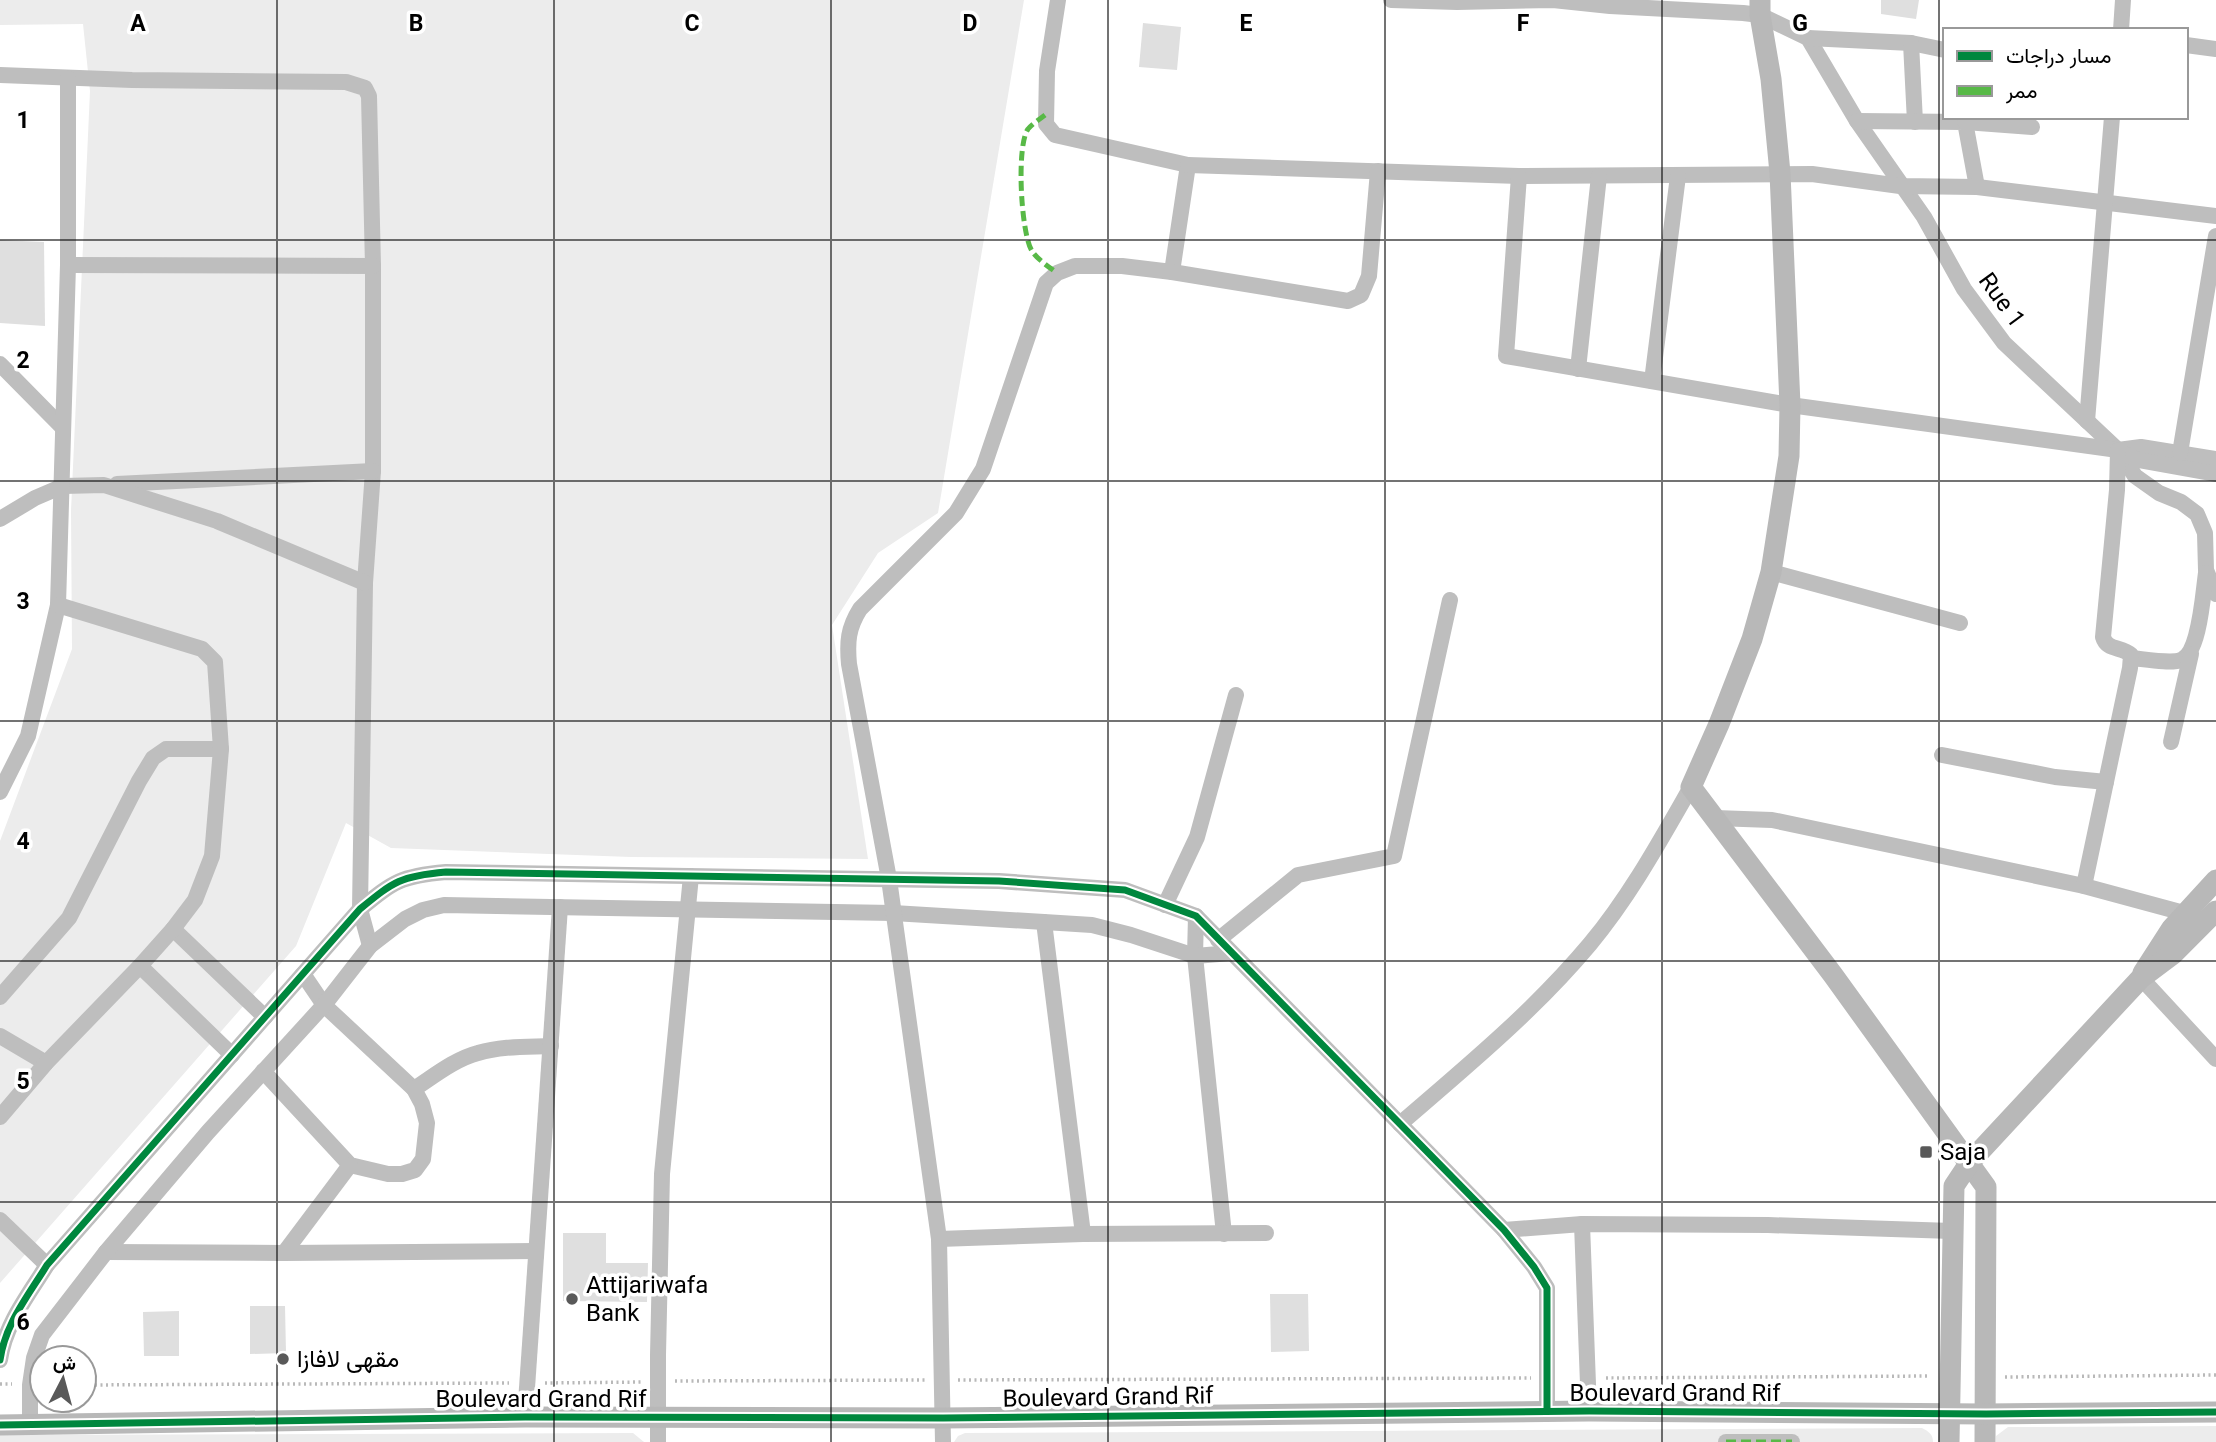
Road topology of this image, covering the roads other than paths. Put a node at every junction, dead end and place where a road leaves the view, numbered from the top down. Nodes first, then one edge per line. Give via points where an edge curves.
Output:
1 (1058, 0) edge
2 (1391, 0) edge
3 (2123, 0) edge
4 (1760, 8) edge
5 (2121, 28) edge
6 (1808, 37) junction
7 (1911, 43) junction
8 (2215, 43) edge
9 (2188, 45) edge
10 (1943, 50) edge
11 (0, 75) edge
12 (68, 78) junction
13 (2112, 119) edge
14 (1857, 121) junction
15 (1915, 122) junction
16 (1965, 122) junction
17 (2032, 128) dead end
18 (1188, 165) junction
19 (1378, 171) junction
20 (1780, 173) junction
21 (1519, 176) junction
22 (1599, 176) junction
23 (1678, 176) junction
24 (1900, 186) junction
25 (1977, 187) junction
26 (2104, 200) junction
27 (2216, 216) edge
28 (2216, 236) edge
29 (68, 265) junction
30 (373, 266) junction
31 (1172, 272) junction
32 (0, 365) edge
33 (1578, 369) junction
34 (1652, 381) junction
35 (1790, 405) junction
36 (2087, 421) junction
37 (63, 428) junction
38 (2118, 450) junction
39 (2180, 453) junction
40 (2216, 460) edge
41 (373, 471) junction
42 (2216, 474) edge
43 (104, 485) junction
44 (63, 486) junction
45 (0, 519) edge
46 (2206, 570) junction
47 (1771, 572) junction
48 (365, 583) junction
49 (2216, 594) edge
50 (1450, 600) dead end
51 (58, 605) junction
52 (1960, 622) dead end
53 (2191, 654) junction
54 (2131, 658) junction
55 (1236, 695) dead end
56 (2171, 742) dead end
57 (221, 749) junction
58 (1942, 755) dead end
59 (2106, 782) junction
60 (1691, 787) junction
61 (0, 792) edge
62 (1715, 818) junction
63 (691, 876) junction
64 (889, 879) junction
65 (2216, 880) edge
66 (2084, 886) junction
67 (1166, 905) junction
68 (560, 907) junction
69 (360, 909) junction
70 (688, 909) junction
71 (893, 913) junction
72 (2185, 914) junction
73 (2212, 915) edge
74 (1196, 916) junction
75 (1044, 922) junction
76 (173, 929) junction
77 (1218, 940) junction
78 (370, 946) junction
79 (1231, 953) junction
80 (1195, 956) junction
81 (140, 966) junction
82 (303, 974) junction
83 (2141, 978) junction
84 (0, 997) edge
85 (324, 1005) junction
86 (265, 1017) junction
87 (0, 1036) edge
88 (551, 1046) junction
89 (232, 1055) junction
90 (2216, 1059) edge
91 (46, 1063) junction
92 (263, 1071) junction
93 (414, 1089) junction
94 (0, 1116) edge
95 (1400, 1124) junction
96 (1970, 1163) junction
97 (350, 1166) junction
98 (0, 1220) edge
99 (1582, 1224) junction
100 (1504, 1230) junction
101 (1952, 1231) junction
102 (1266, 1233) dead end
103 (1083, 1234) junction
104 (1224, 1234) junction
105 (939, 1240) junction
106 (535, 1251) junction
107 (106, 1252) junction
108 (284, 1253) junction
109 (47, 1265) junction
110 (0, 1360) edge
111 (1589, 1411) junction
112 (1547, 1412) junction
113 (2216, 1412) edge
114 (1949, 1414) junction
115 (1986, 1414) junction
116 (525, 1417) junction
117 (658, 1418) junction
118 (943, 1418) junction
119 (0, 1425) edge
120 (30, 1425) junction
121 (659, 1442) edge
122 (943, 1442) edge
123 (1726, 1442) edge
124 (1792, 1442) edge
125 (1949, 1442) edge
126 (1985, 1442) edge

1 - 18 street via 1047,71 1049,130
2 - 4 street via 1553,0
3 - 5 street
4 - 6 street
4 - 20 street
6 - 7 street
6 - 14 street, Rue 1
7 - 10 street
7 - 15 street
8 - 9 street
11 - 12 street
12 - 29 street
12 - 30 street via 346,82 365,88 369,96
13 - 26 street
14 - 15 street
14 - 24 street, Rue 1
15 - 16 street
16 - 17 street
16 - 25 street
18 - 19 street
18 - 31 street
19 - 21 street
19 - 31 street via 1369,276 1361,295 1348,301
20 - 23 street
20 - 24 street
20 - 35 street
21 - 22 street
21 - 33 street via 1506,356
22 - 23 street
22 - 33 street
23 - 34 street
24 - 25 street
24 - 36 street, Rue 1 via 1924,217 1964,289 2004,343
25 - 26 street
26 - 27 street
26 - 36 street
28 - 39 street
29 - 30 street
29 - 37 street
30 - 41 street
31 - 64 street via 1074,266 1046,283 983,469 956,513 850,624 849,663
32 - 37 street
33 - 34 street
34 - 35 street
35 - 38 street
35 - 47 street via 1788,456
36 - 38 street, Rue 1
37 - 44 street
38 - 39 street via 2141,447
38 - 42 street via 2138,460
38 - 46 street, Rue 1 via 2135,476 2197,514 2205,533
38 - 54 street via 2102,637 2111,647 2128,651
39 - 40 street
41 - 43 street
41 - 48 street
43 - 44 street
43 - 48 street via 217,521
44 - 45 street
44 - 51 street
46 - 49 street, Rue 1
46 - 53 street
47 - 52 street
47 - 60 street via 1752,639
48 - 69 street
50 - 77 street via 1394,856 1298,875
51 - 57 street via 202,649 210,656 215,662
51 - 61 street via 28,736
53 - 54 street via 2180,661
53 - 56 street
54 - 59 street
55 - 67 street via 1197,837
57 - 76 street via 212,856 195,900
57 - 84 street via 166,749 153,758 69,918
58 - 59 street
59 - 66 street
60 - 62 street
60 - 95 street via 1648,862 1591,943 1521,1019
62 - 66 street via 1772,820
62 - 96 street
63 - 64 street
63 - 69 street via 416,874 391,883
63 - 70 street
64 - 67 street via 1125,890
64 - 71 street
65 - 72 street
66 - 72 street
67 - 74 street
68 - 70 street
68 - 78 street via 444,905 405,919
68 - 88 street
69 - 78 street
69 - 82 street
70 - 71 street
70 - 117 street via 662,1174
71 - 75 street
71 - 105 street
72 - 73 street
72 - 83 street via 2160,944
73 - 83 street
74 - 77 street
74 - 80 street
75 - 80 street via 1092,925
75 - 103 street
76 - 81 street
76 - 86 street
77 - 79 street
78 - 85 street
79 - 80 street
79 - 95 street
80 - 104 street
81 - 89 street
81 - 91 street
82 - 85 street
82 - 86 street
83 - 90 street
83 - 96 street
85 - 92 street
85 - 93 street
86 - 89 street
87 - 91 street
88 - 93 street via 476,1053
88 - 106 street
89 - 109 street
91 - 94 street
92 - 97 street
92 - 107 street
93 - 97 street via 427,1124 423,1159 415,1170 388,1174
95 - 100 street
96 - 101 street via 1954,1186
96 - 115 street via 1986,1187
97 - 108 street
98 - 109 street
99 - 100 street
99 - 101 street
99 - 111 street
100 - 112 street via 1547,1288
101 - 114 street
102 - 104 street
103 - 104 street
103 - 105 street
105 - 118 street
106 - 108 street
106 - 116 street
107 - 108 street
107 - 120 street via 42,1335 30,1385
109 - 110 street via 13,1317
111 - 112 street, Boulevard Grand Rif
111 - 114 street, Boulevard Grand Rif
112 - 118 street, Boulevard Grand Rif
113 - 115 street, Boulevard Grand Rif
114 - 115 street, Boulevard Grand Rif
114 - 125 street
115 - 126 street
116 - 117 street, Boulevard Grand Rif
116 - 120 street, Boulevard Grand Rif
117 - 118 street, Boulevard Grand Rif
117 - 121 street
118 - 122 street
119 - 120 street, Boulevard Grand Rif
123 - 124 street

